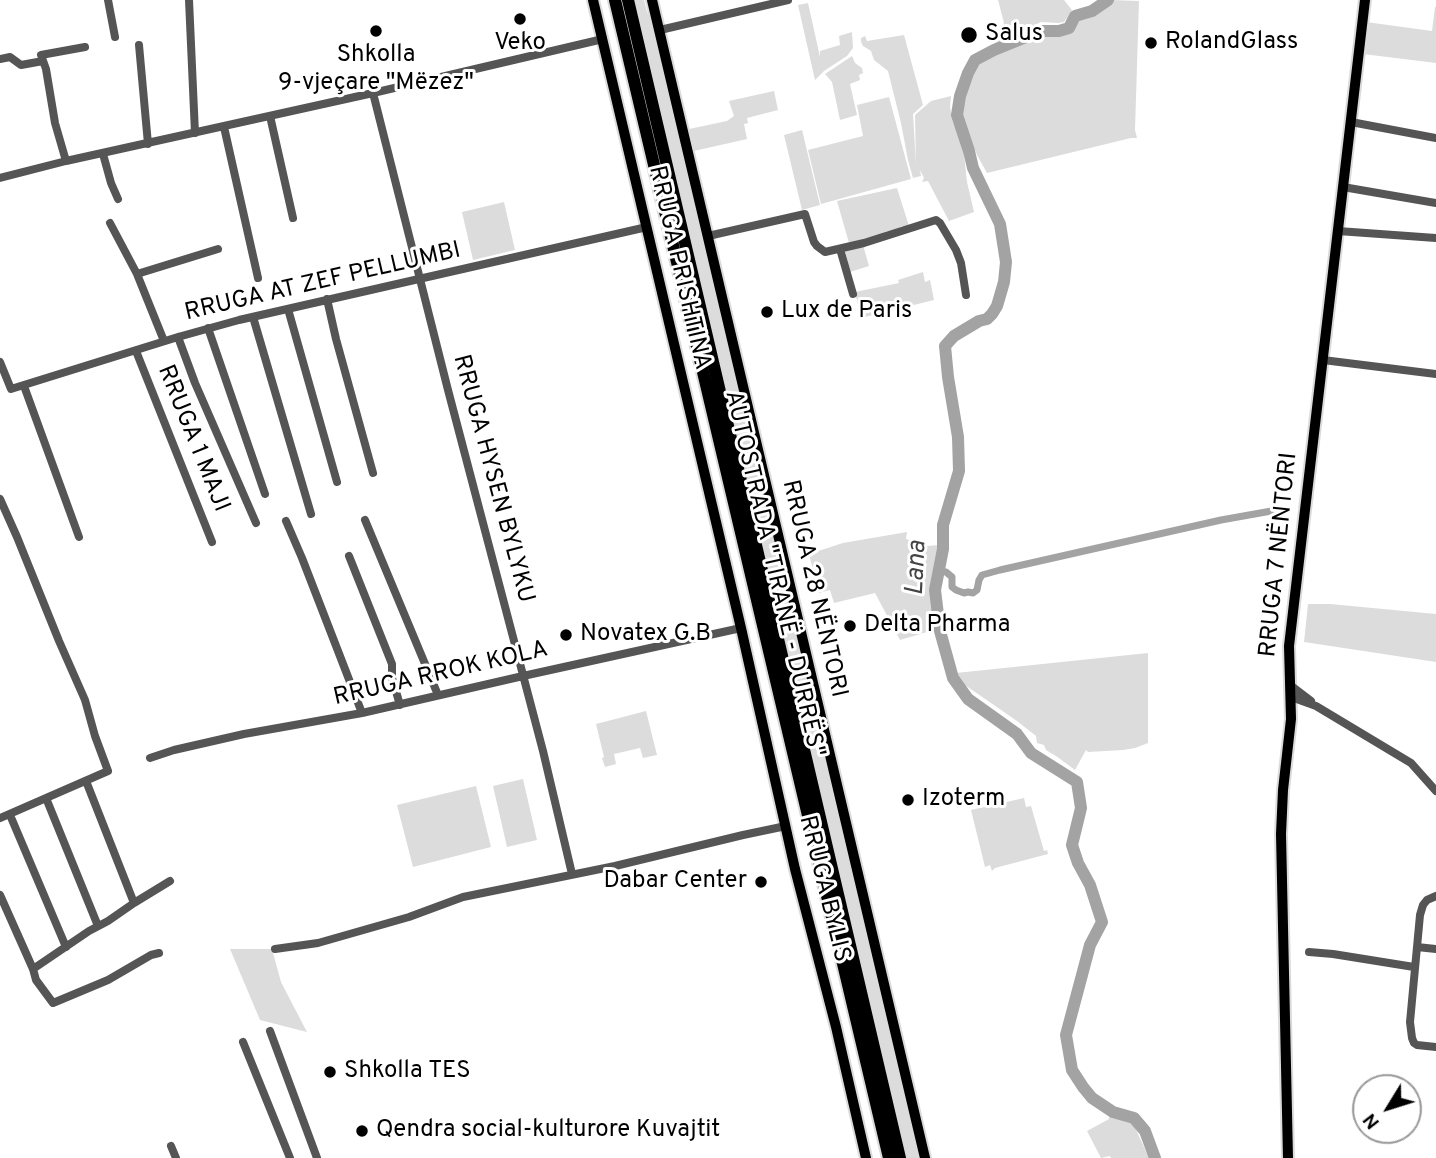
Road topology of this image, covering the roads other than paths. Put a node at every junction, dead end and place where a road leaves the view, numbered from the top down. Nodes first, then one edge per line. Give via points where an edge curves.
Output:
1 (108, 0) edge
2 (189, 0) edge
3 (593, 0) edge
4 (615, 0) edge
5 (628, 0) edge
6 (652, 0) edge
7 (788, 0) edge
8 (1365, 0) edge
9 (660, 30) junction
10 (115, 37) dead end
11 (603, 39) junction
12 (139, 45) dead end
13 (85, 47) dead end
14 (0, 59) edge
15 (43, 61) junction
16 (373, 93) junction
17 (270, 116) junction
18 (1351, 122) junction
19 (224, 127) junction
20 (195, 133) junction
21 (1436, 138) edge
22 (148, 144) junction
23 (103, 153) junction
24 (66, 161) junction
25 (0, 178) edge
26 (1343, 187) junction
27 (118, 199) dead end
28 (1436, 203) edge
29 (293, 218) dead end
30 (110, 223) dead end
31 (647, 227) junction
32 (1338, 231) junction
33 (708, 236) junction
34 (1436, 238) edge
35 (218, 249) dead end
36 (840, 249) junction
37 (137, 274) junction
38 (258, 278) dead end
39 (420, 278) junction
40 (853, 294) dead end
41 (966, 295) dead end
42 (327, 299) junction
43 (288, 309) junction
44 (253, 317) junction
45 (208, 328) junction
46 (178, 337) junction
47 (164, 341) junction
48 (136, 351) junction
49 (1323, 359) junction
50 (0, 362) edge
51 (1436, 374) edge
52 (24, 386) junction
53 (373, 473) dead end
54 (337, 482) dead end
55 (265, 494) dead end
56 (0, 499) edge
57 (311, 514) dead end
58 (365, 520) dead end
59 (286, 521) dead end
60 (256, 523) dead end
61 (79, 537) dead end
62 (212, 542) dead end
63 (349, 556) dead end
64 (741, 628) junction
65 (523, 676) junction
66 (1290, 685) junction
67 (438, 695) junction
68 (1291, 697) junction
69 (400, 705) junction
70 (1316, 706) junction
71 (362, 713) junction
72 (150, 758) dead end
73 (86, 781) junction
74 (1436, 790) edge
75 (46, 798) junction
76 (10, 815) junction
77 (0, 818) edge
78 (786, 826) junction
79 (572, 874) junction
80 (170, 881) dead end
81 (0, 895) edge
82 (1436, 895) edge
83 (134, 903) junction
84 (98, 926) junction
85 (66, 947) junction
86 (1417, 947) junction
87 (275, 949) dead end
88 (1436, 949) edge
89 (1309, 952) dead end
90 (159, 953) dead end
91 (1414, 967) junction
92 (33, 969) junction
93 (270, 1031) dead end
94 (243, 1042) dead end
95 (1436, 1047) edge
96 (171, 1146) dead end
97 (176, 1158) edge
98 (290, 1158) edge
99 (317, 1158) edge
100 (866, 1158) edge
101 (889, 1158) edge
102 (900, 1158) edge
103 (925, 1158) edge
104 (1288, 1158) edge

1 - 10 street
2 - 20 street
3 - 11 main road, RRUGA PRISHTINA
4 - 101 highway, AUTOSTRADA "TIRANË - DURRËS"
5 - 102 highway, AUTOSTRADA "TIRANË - DURRËS"
6 - 9 main road, RRUGA 28 NËNTORI
7 - 9 street
8 - 18 main road, RRUGA 7 NËNTORI
9 - 33 main road, RRUGA 28 NËNTORI
11 - 16 street
11 - 31 main road, RRUGA PRISHTINA
12 - 22 street
13 - 15 street via 41,55
14 - 15 street via 10,58 21,65
15 - 24 street
16 - 17 street
16 - 39 street, RRUGA HYSEN BYLYKU
17 - 19 street
17 - 29 street
18 - 21 street
18 - 26 main road, RRUGA 7 NËNTORI
19 - 20 street
19 - 38 street
20 - 22 street
22 - 23 street
23 - 24 street
23 - 27 street
24 - 25 street
26 - 28 street
26 - 32 main road, RRUGA 7 NËNTORI
30 - 37 street
31 - 39 street, RRUGA AT ZEF PELLUMBI
31 - 64 main road, RRUGA PRISHTINA
32 - 34 street
32 - 49 main road, RRUGA 7 NËNTORI
33 - 36 street via 805,214 817,246 825,252
33 - 103 main road, RRUGA 28 NËNTORI
35 - 37 street
36 - 40 street
36 - 41 street via 936,220 957,250
37 - 47 street
39 - 42 street, RRUGA AT ZEF PELLUMBI
39 - 65 street, RRUGA HYSEN BYLYKU
42 - 43 street, RRUGA AT ZEF PELLUMBI
42 - 53 street
43 - 44 street, RRUGA AT ZEF PELLUMBI
43 - 54 street
44 - 45 street, RRUGA AT ZEF PELLUMBI
44 - 57 street
45 - 46 street, RRUGA AT ZEF PELLUMBI
45 - 55 street
46 - 47 street, RRUGA AT ZEF PELLUMBI
46 - 60 street
47 - 48 street, RRUGA AT ZEF PELLUMBI
48 - 52 street, RRUGA AT ZEF PELLUMBI
48 - 62 street, RRUGA 1 MAJI
49 - 51 street
49 - 66 main road, RRUGA 7 NËNTORI via 1289,646
50 - 52 street, RRUGA AT ZEF PELLUMBI via 11,389
52 - 61 street
56 - 73 street via 85,700 108,771
58 - 67 street
59 - 71 street
63 - 69 street via 392,664
64 - 65 street, RRUGA RROK KOLA
64 - 78 main road, RRUGA BYLIS
65 - 67 street, RRUGA RROK KOLA
65 - 79 street, RRUGA HYSEN BYLYKU
66 - 68 main road, RRUGA 7 NËNTORI
66 - 70 street
67 - 69 street, RRUGA RROK KOLA
68 - 70 street
68 - 104 main road, RRUGA 7 NËNTORI via 1281,834
69 - 71 street, RRUGA RROK KOLA
70 - 74 street via 1411,763
71 - 72 street, RRUGA RROK KOLA via 244,734
73 - 75 street
73 - 83 street
75 - 76 street
75 - 84 street
76 - 77 street
76 - 85 street
78 - 79 street
78 - 100 main road, RRUGA BYLIS
79 - 87 street via 463,897 318,943
80 - 83 street
81 - 92 street
82 - 86 street via 1423,905
83 - 84 street
84 - 85 street
85 - 92 street
86 - 88 street
86 - 91 street
89 - 91 street
90 - 92 street via 56,1003 41,989
91 - 95 street via 1412,1038 1417,1045
93 - 99 street
94 - 98 street
96 - 97 street

